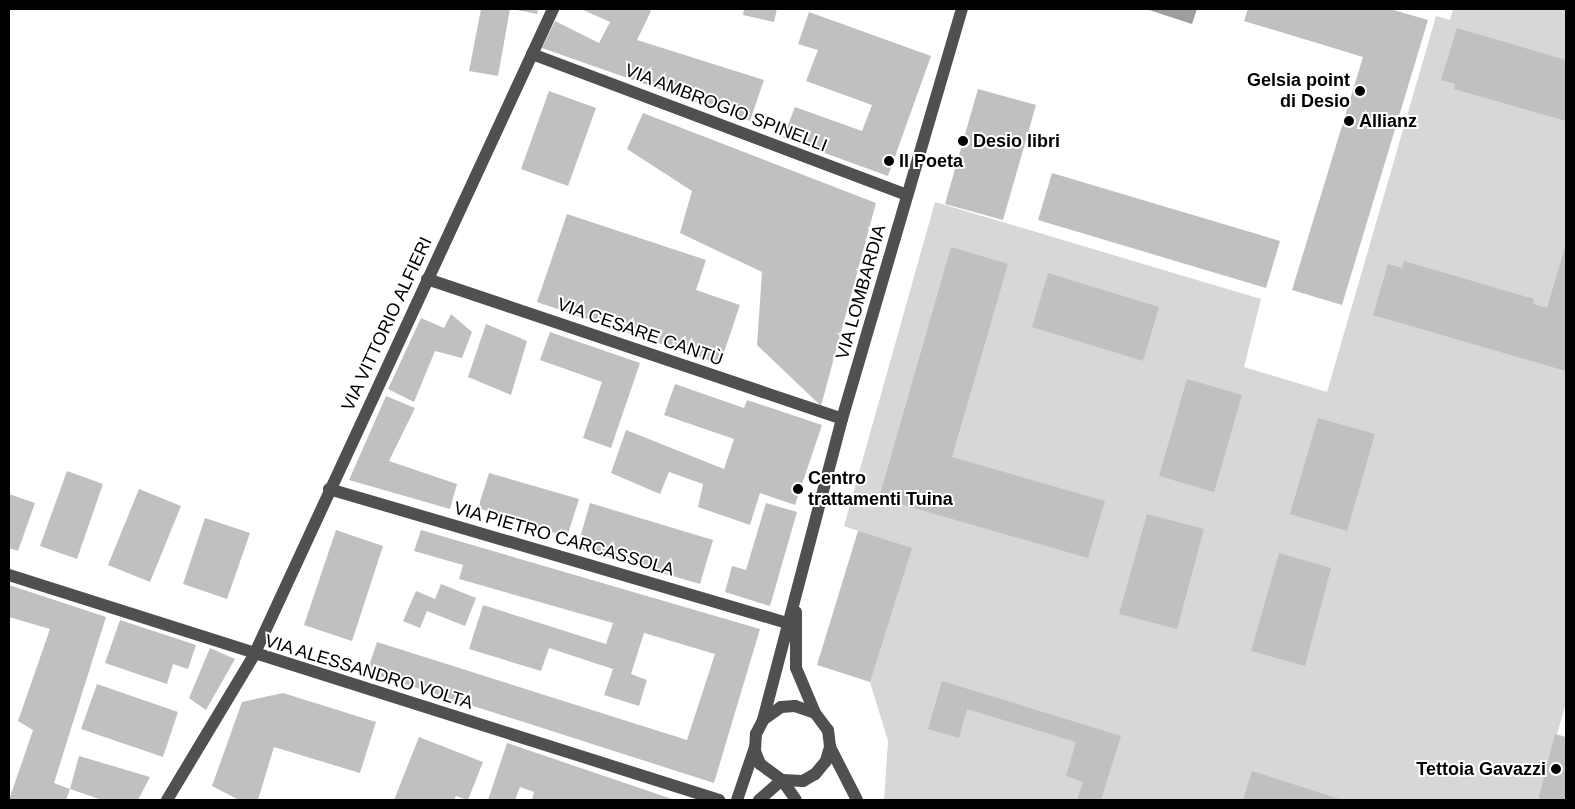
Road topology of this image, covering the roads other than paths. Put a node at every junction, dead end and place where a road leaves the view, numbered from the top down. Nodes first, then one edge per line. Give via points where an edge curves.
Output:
1 (553, 9) edge
2 (962, 9) edge
3 (532, 54) junction
4 (907, 195) junction
5 (427, 279) junction
6 (842, 419) junction
7 (329, 489) junction
8 (9, 575) edge
9 (798, 586) junction
10 (788, 624) junction
11 (254, 655) junction
12 (815, 713) junction
13 (763, 720) junction
14 (755, 747) junction
15 (830, 747) junction
16 (782, 780) junction
17 (167, 800) edge
18 (719, 800) edge
19 (737, 800) edge
20 (759, 800) edge
21 (796, 800) edge
22 (857, 800) edge

1 - 3 street, VIA VITTORIO ALFIERI
2 - 4 street, VIA LOMBARDIA
3 - 4 street, VIA AMBROGIO SPINELLI
3 - 5 street, VIA VITTORIO ALFIERI
4 - 6 street, VIA LOMBARDIA
5 - 6 street, VIA CESARE CANTÙ
5 - 7 street, VIA VITTORIO ALFIERI
6 - 9 street, VIA LOMBARDIA
7 - 10 street, VIA PIETRO CARCASSOLA
7 - 11 street, VIA VITTORIO ALFIERI
8 - 11 street, VIA ALESSANDRO VOLTA
9 - 10 street, VIA LOMBARDIA
9 - 12 street, VIA LOMBARDIA via 796,668
10 - 13 street, VIA LOMBARDIA
11 - 17 street, VIA VITTORIO ALFIERI
11 - 18 street, VIA ALESSANDRO VOLTA
12 - 13 street via 795,706 781,707
12 - 15 street, VIA LOMBARDIA via 828,730
13 - 14 street, VIA LOMBARDIA via 756,734
14 - 16 street via 763,769
14 - 19 street, VIA LOMBARDIA
15 - 16 street via 826,761 815,774 803,781
15 - 22 street
16 - 20 street
16 - 21 street

